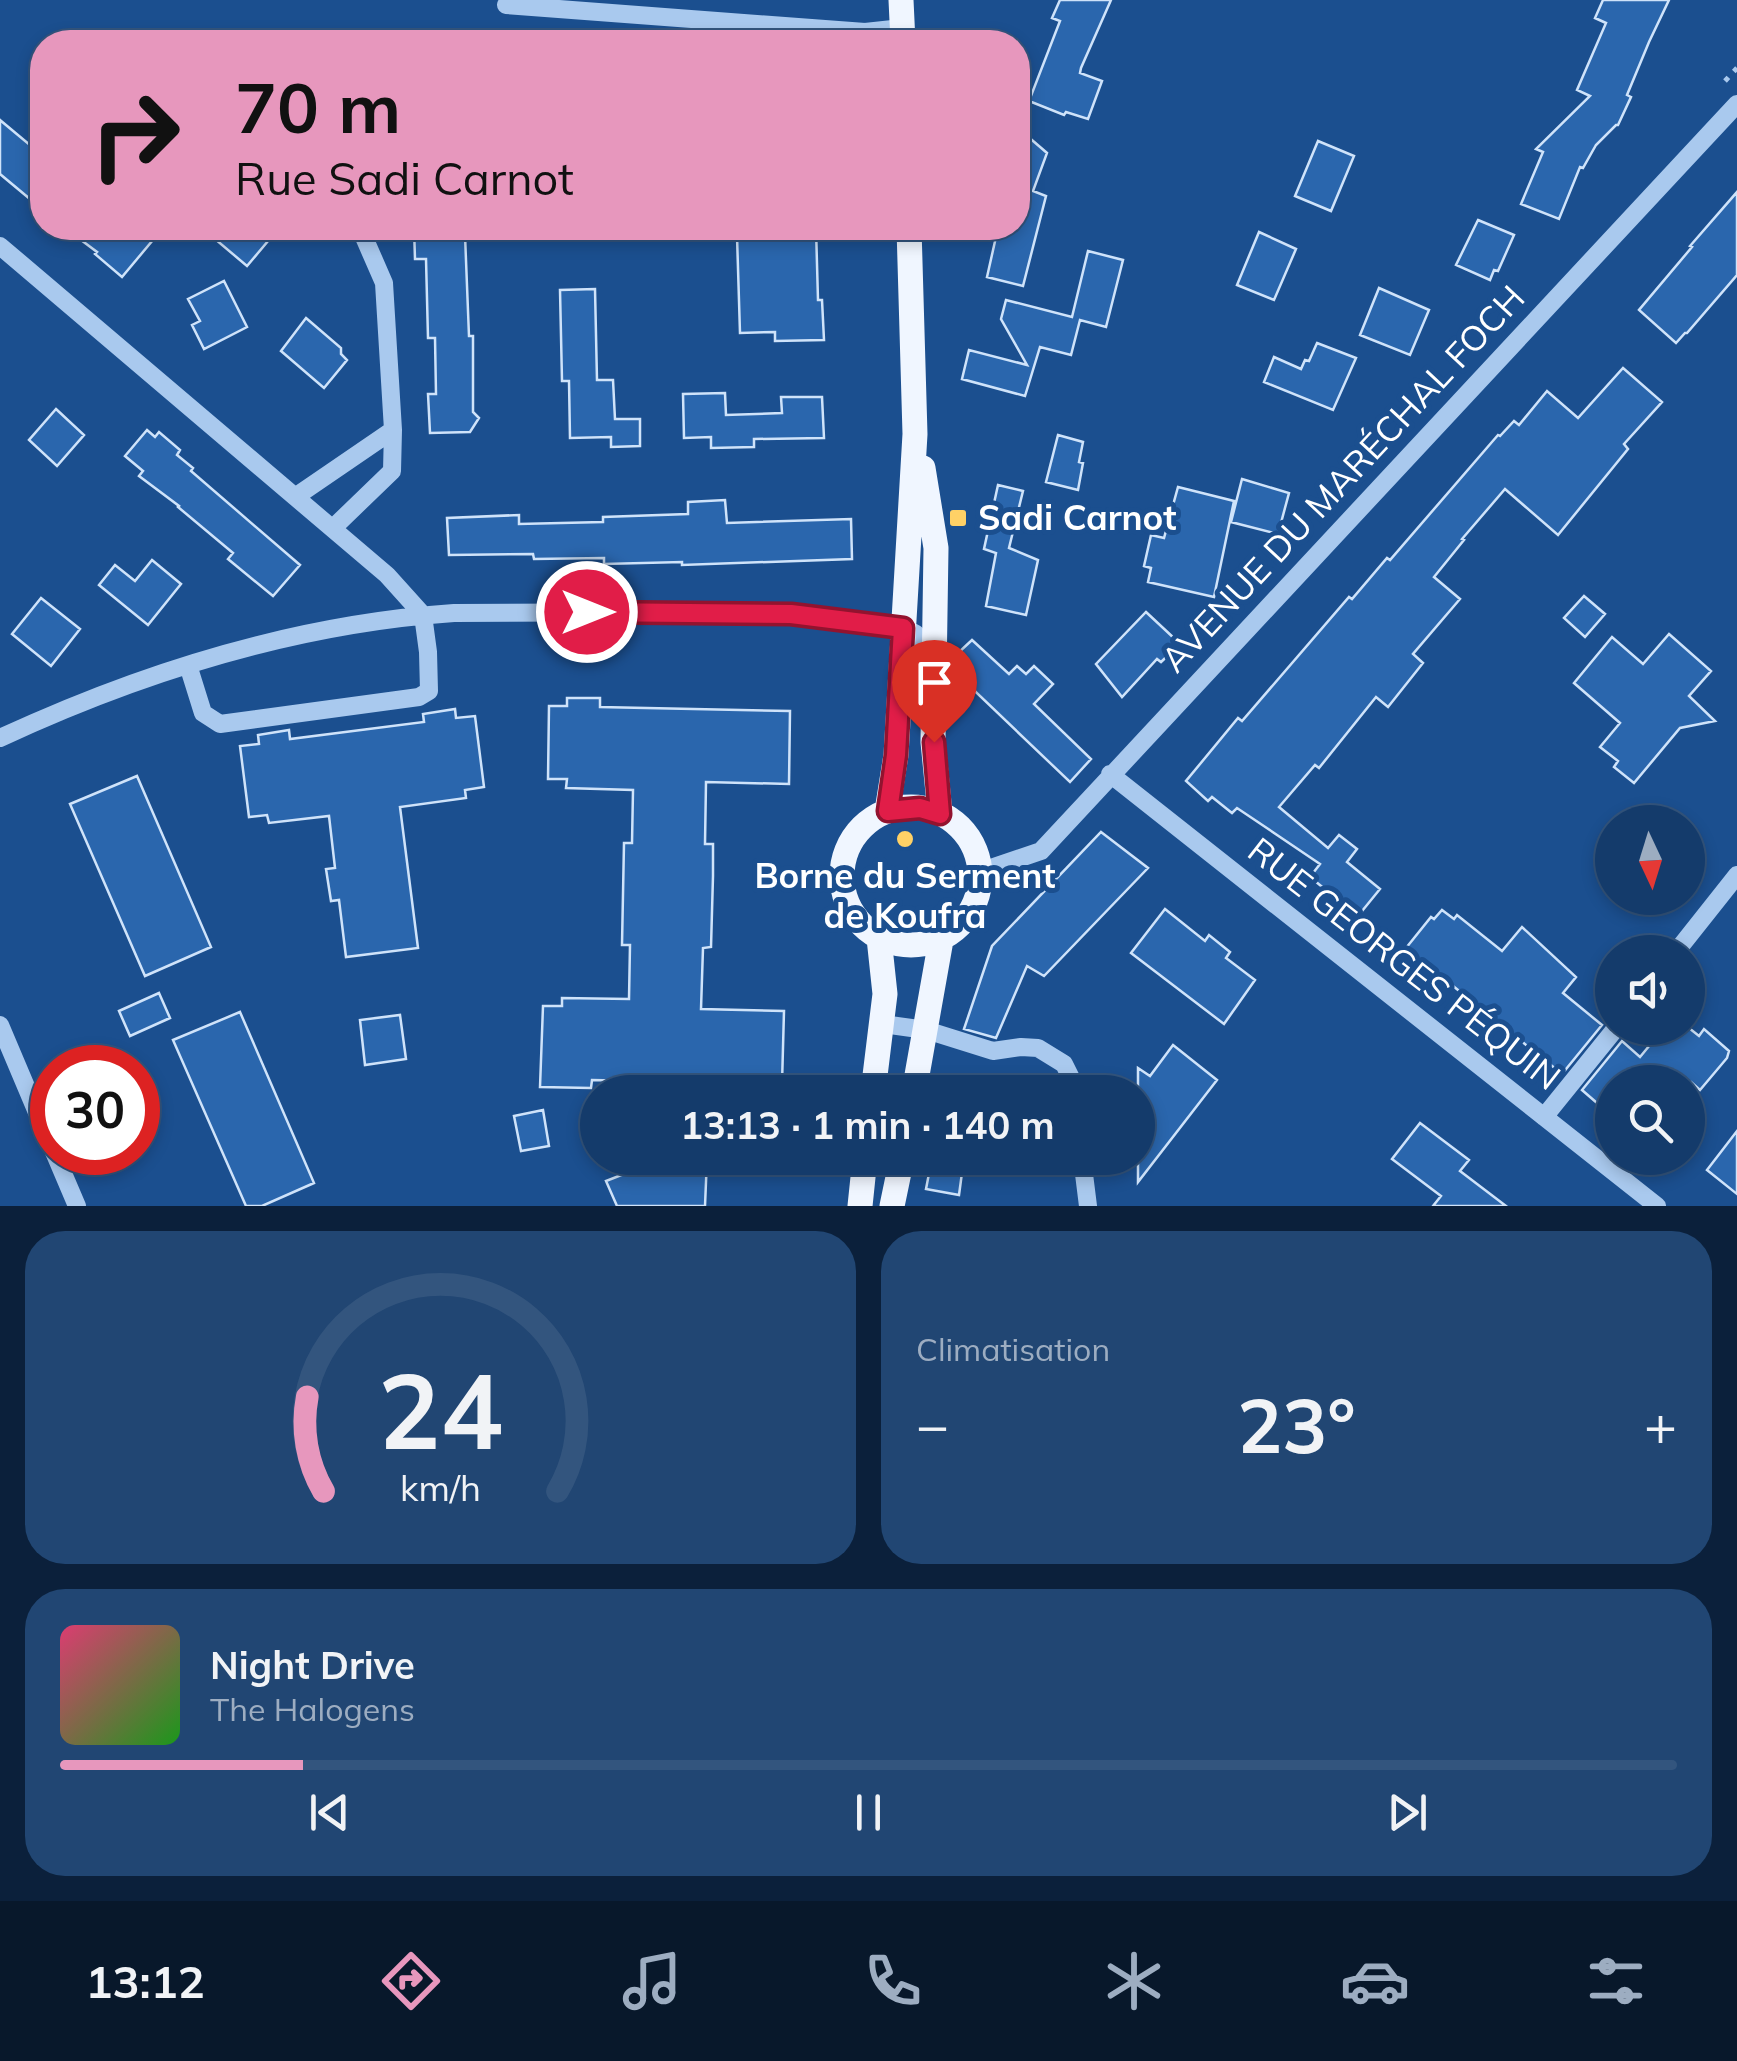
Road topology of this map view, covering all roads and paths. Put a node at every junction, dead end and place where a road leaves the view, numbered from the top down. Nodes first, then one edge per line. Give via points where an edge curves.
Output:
1 (901, 0) edge
2 (506, 4) dead end
3 (839, 30) edge
4 (902, 30) edge
5 (1737, 104) edge
6 (365, 240) edge
7 (909, 240) edge
8 (0, 246) edge
9 (393, 430) junction
10 (916, 434) junction
11 (295, 497) junction
12 (333, 528) junction
13 (423, 615) junction
14 (903, 628) junction
15 (188, 665) junction
16 (0, 738) edge
17 (934, 742) junction
18 (1110, 774) junction
19 (888, 811) junction
20 (940, 814) junction
21 (979, 872) junction
22 (1737, 875) edge
23 (1689, 935) edge
24 (879, 938) junction
25 (941, 940) junction
26 (882, 1024) junction
27 (0, 1025) edge
28 (926, 1030) junction
29 (1602, 1045) edge
30 (876, 1075) edge
31 (917, 1075) edge
32 (1070, 1075) edge
33 (30, 1096) edge
34 (1544, 1117) junction
35 (64, 1175) edge
36 (863, 1175) edge
37 (898, 1175) edge
38 (1084, 1175) edge
39 (77, 1206) edge
40 (860, 1206) edge
41 (892, 1206) edge
42 (1088, 1206) edge
43 (1657, 1206) edge

1 - 4 main road
2 - 3 street
5 - 18 street, AVENUE DU MARÉCHAL FOCH
6 - 9 street via 384,282
7 - 10 main road
8 - 11 street
9 - 11 street
9 - 12 street via 392,471
10 - 14 main road
10 - 17 main road via 936,548
11 - 12 street
12 - 13 street
13 - 14 street via 791,614
13 - 15 street via 312,633
13 - 15 street via 430,679 428,692 419,697 220,724 203,714
14 - 17 street via 919,640
14 - 19 main road
15 - 16 street
17 - 20 main road
18 - 21 street, AVENUE DU MARÉCHAL FOCH via 1041,851
18 - 34 street, RUE GEORGES PÉQUIN
19 - 20 main road
19 - 24 main road via 862,828 842,866 849,908
20 - 21 main road via 972,844
21 - 25 main road via 970,912
22 - 23 street
24 - 25 main road via 916,945
24 - 26 main road
25 - 28 main road
26 - 28 street
26 - 30 main road
27 - 33 street
28 - 31 main road
28 - 32 street via 993,1051 1038,1048
29 - 34 street
34 - 43 street, RUE GEORGES PÉQUIN
35 - 39 street
36 - 40 main road
37 - 41 main road
38 - 42 street

